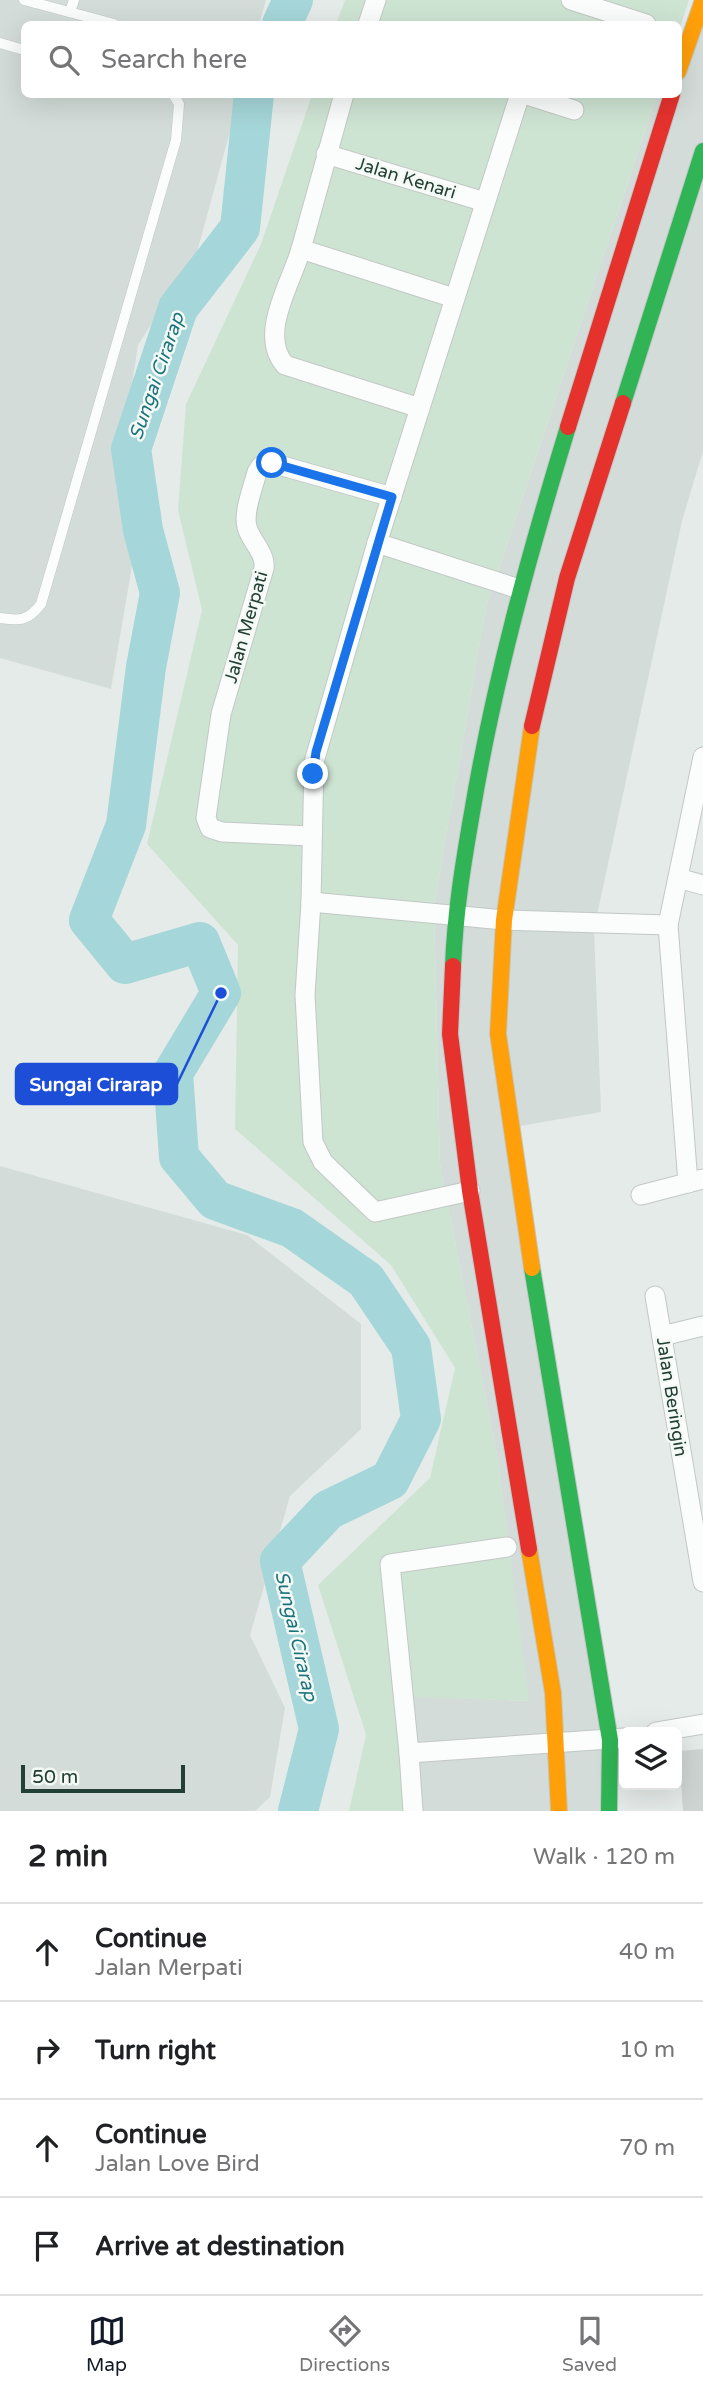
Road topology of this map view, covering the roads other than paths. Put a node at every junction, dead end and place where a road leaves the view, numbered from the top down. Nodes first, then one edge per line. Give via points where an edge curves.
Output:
1 (24, 0) edge
2 (74, 0) edge
3 (376, 0) edge
4 (571, 0) edge
5 (703, 0) edge
6 (70, 12) junction
7 (103, 21) edge
8 (369, 21) edge
9 (637, 21) edge
10 (684, 37) edge
11 (0, 43) edge
12 (21, 49) edge
13 (175, 98) edge
14 (343, 98) edge
15 (521, 98) edge
16 (535, 98) edge
17 (670, 98) edge
18 (574, 110) dead end
19 (703, 151) edge
20 (326, 154) junction
21 (485, 202) junction
22 (301, 250) junction
23 (454, 298) junction
24 (420, 408) junction
25 (392, 497) junction
26 (377, 543) junction
27 (519, 589) junction
28 (0, 618) edge
29 (703, 757) edge
30 (311, 836) junction
31 (678, 878) junction
32 (703, 885) edge
33 (312, 902) junction
34 (463, 915) junction
35 (499, 919) junction
36 (668, 925) junction
37 (695, 1181) edge
38 (470, 1191) junction
39 (641, 1195) dead end
40 (655, 1296) dead end
41 (703, 1326) edge
42 (662, 1336) junction
43 (507, 1547) dead end
44 (703, 1582) edge
45 (703, 1724) edge
46 (682, 1728) edge
47 (610, 1740) edge
48 (564, 1744) junction
49 (409, 1753) junction
50 (413, 1811) edge
51 (559, 1811) edge
52 (610, 1811) edge

1 - 6 lane
2 - 6 lane
3 - 8 street
4 - 9 street
5 - 10 main road
6 - 7 lane
11 - 12 lane
13 - 28 lane via 179,104 176,139 41,604 21,622
14 - 20 street
15 - 21 street
16 - 18 street
17 - 27 main road
19 - 35 main road via 567,578 530,736
20 - 21 street, Jalan Kenari
20 - 22 street
21 - 23 street
22 - 23 street
22 - 24 street via 273,337 278,357 285,365
23 - 24 street
24 - 25 street
25 - 26 street
25 - 30 street, Jalan Merpati via 272,463 257,472 246,520 264,568 221,714 206,818 210,828 222,832
26 - 27 street
26 - 30 street via 316,752
27 - 34 main road via 486,727
29 - 31 street
30 - 33 street
31 - 32 street
31 - 36 street
33 - 34 street
33 - 38 street via 305,995 310,1127 323,1162 378,1213
34 - 35 street
34 - 38 main road via 450,1034
35 - 36 street
35 - 47 main road via 498,1034 511,1139
36 - 37 street
37 - 39 street
38 - 48 main road
40 - 42 street, Jalan Beringin
41 - 42 street
42 - 44 street, Jalan Beringin
43 - 49 street via 390,1564
45 - 46 street
47 - 48 street
47 - 52 main road
48 - 49 street
48 - 51 main road
49 - 50 street

